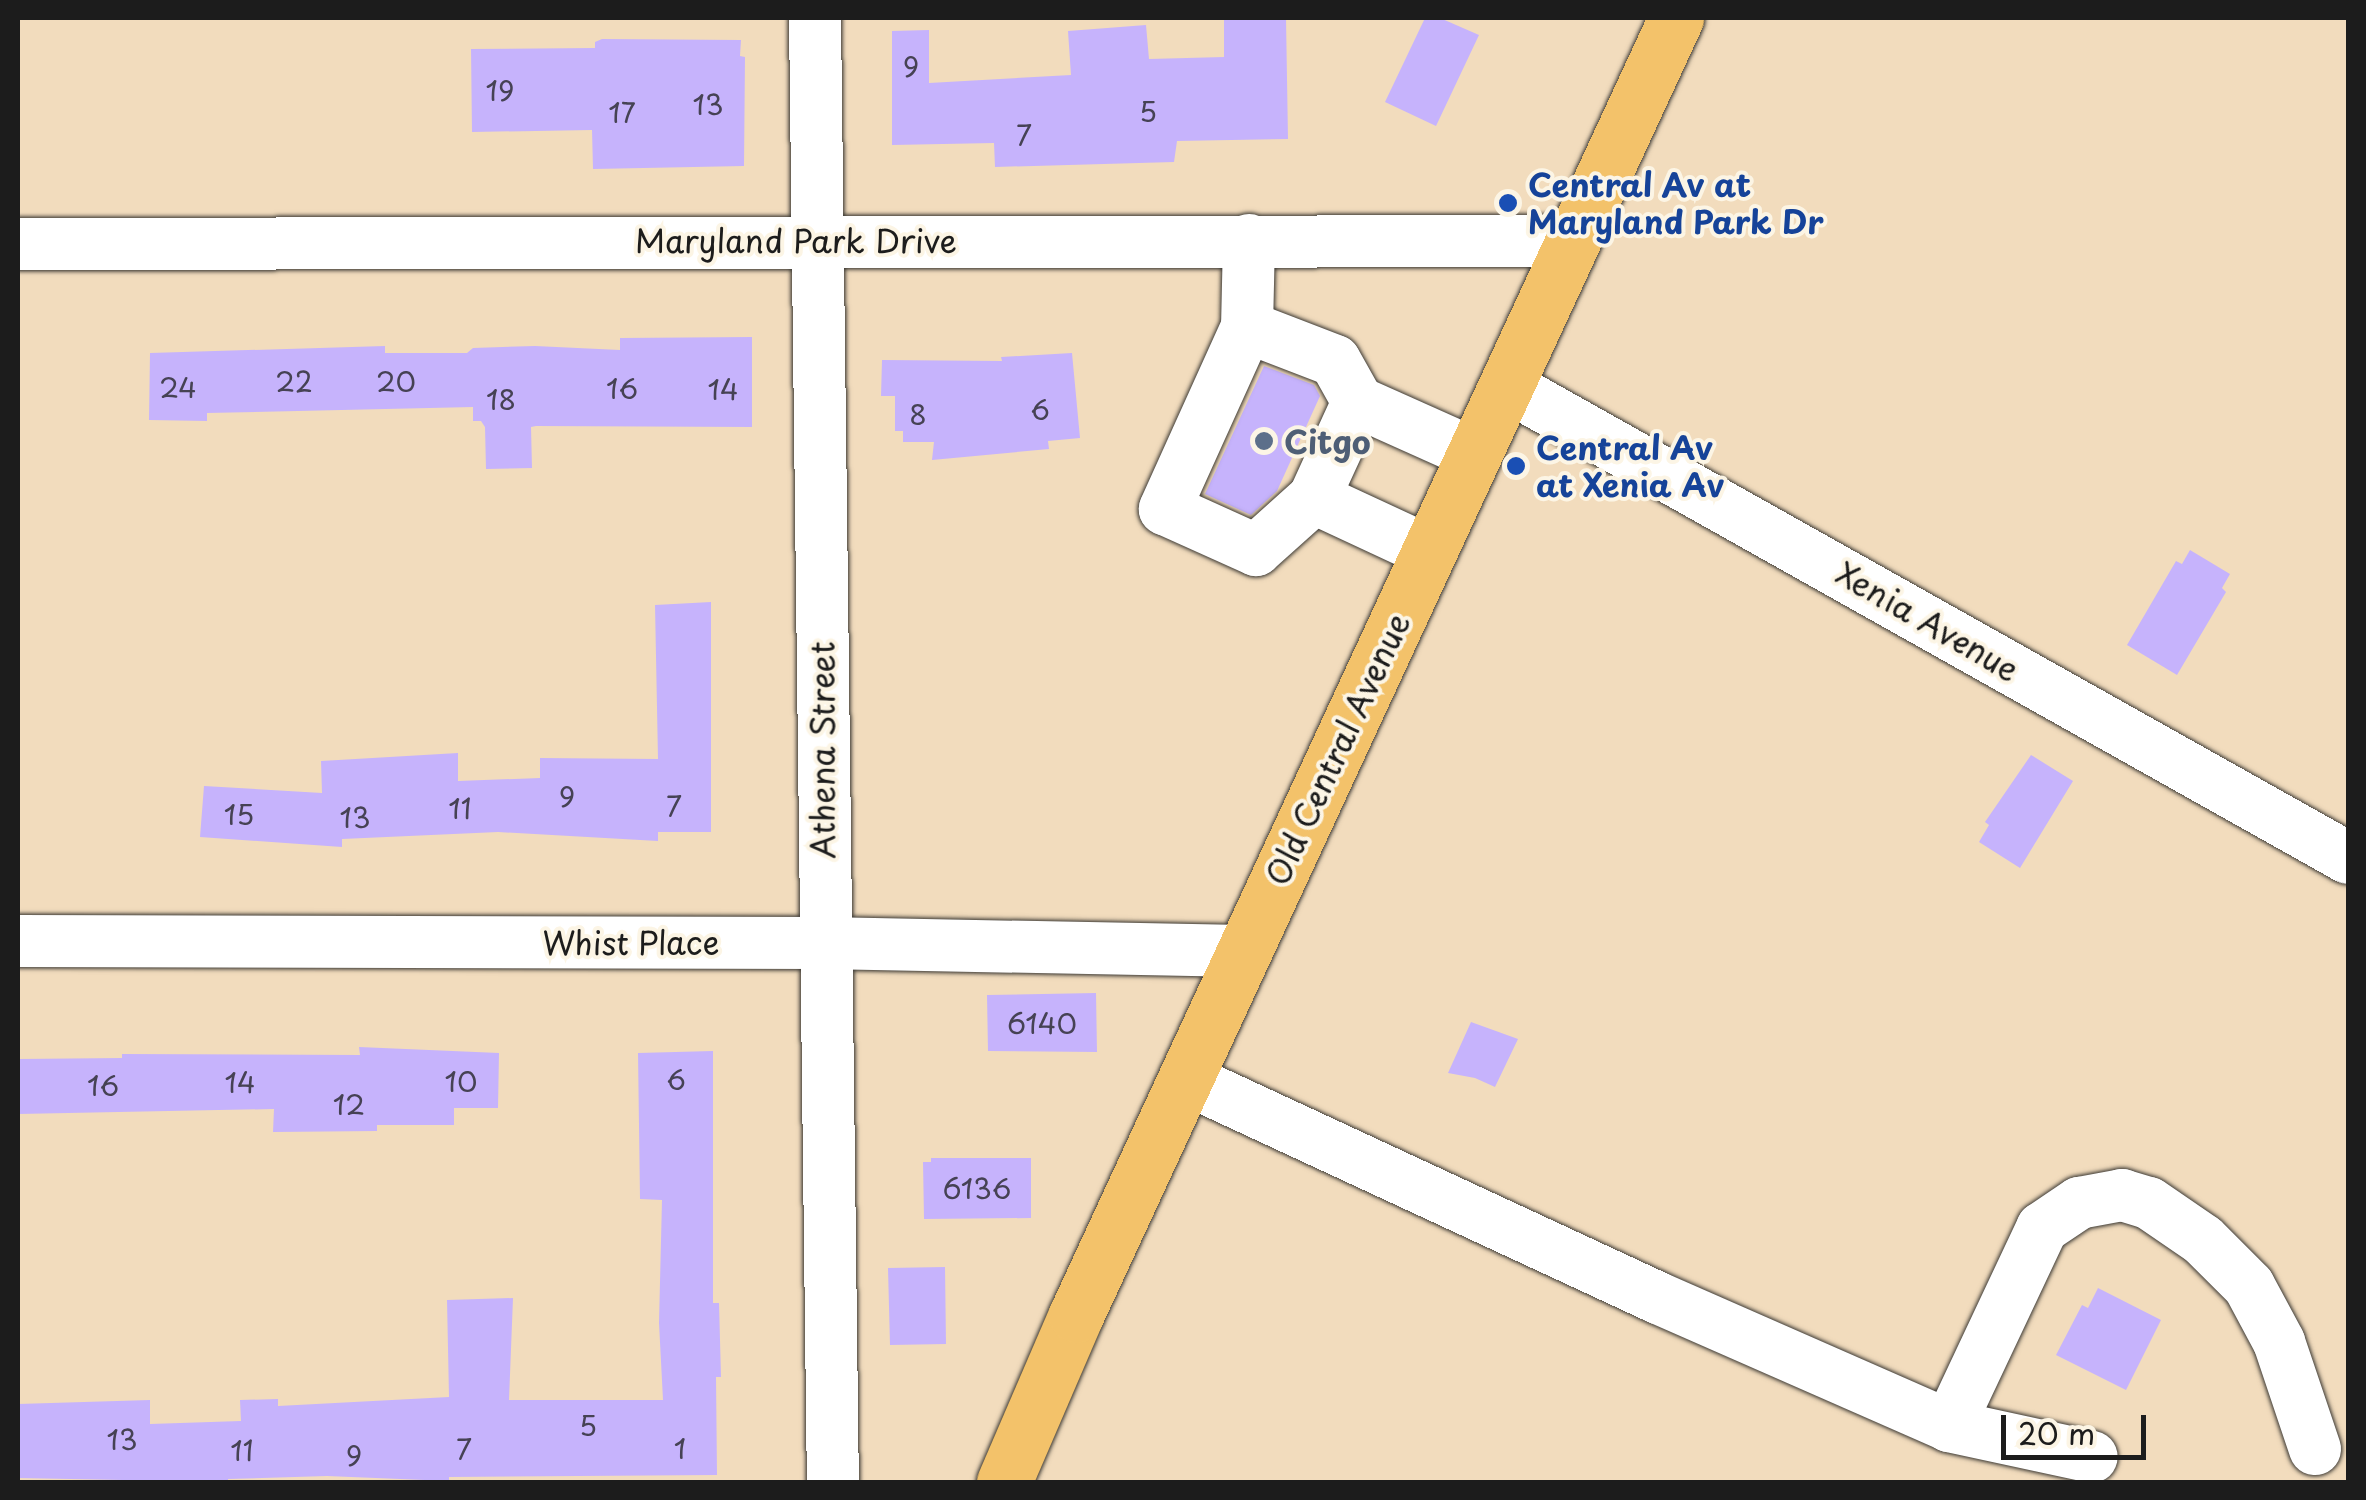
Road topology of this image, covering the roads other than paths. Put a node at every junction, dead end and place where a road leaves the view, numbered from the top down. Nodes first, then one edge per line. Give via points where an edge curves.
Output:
1 (815, 18) edge
2 (1676, 18) edge
3 (818, 239) junction
4 (1250, 240) junction
5 (1574, 241) junction
6 (18, 244) edge
7 (1247, 327) junction
8 (1506, 386) junction
9 (1358, 402) junction
10 (1474, 454) junction
11 (1314, 498) junction
12 (1428, 551) junction
13 (2348, 858) edge
14 (18, 941) edge
15 (823, 943) junction
16 (1244, 951) junction
17 (1186, 1078) junction
18 (1950, 1426) junction
19 (2315, 1449) dead end
20 (2092, 1457) dead end
21 (833, 1482) edge
22 (1004, 1482) edge

1 - 3 street, Athena Street
2 - 5 main road, Old Central Avenue
3 - 4 street, Maryland Park Drive
3 - 6 street, Maryland Park Drive
3 - 15 street, Athena Street
4 - 5 street, Maryland Park Drive
4 - 7 street
5 - 8 main road, Old Central Avenue
7 - 9 street via 1336,361
7 - 11 street via 1165,509 1256,550
8 - 10 main road, Old Central Avenue
8 - 13 street, Xenia Avenue
9 - 10 street
9 - 11 street
10 - 12 main road, Old Central Avenue
11 - 12 street
12 - 16 main road, Old Central Avenue
14 - 15 street, Whist Place
15 - 16 street, Whist Place
15 - 21 street, Athena Street
16 - 17 main road, Old Central Avenue
17 - 18 street
17 - 22 main road, Old Central Avenue
18 - 19 street via 2042,1228 2079,1203 2122,1195 2149,1202 2203,1240 2249,1286 2279,1342
18 - 20 street

